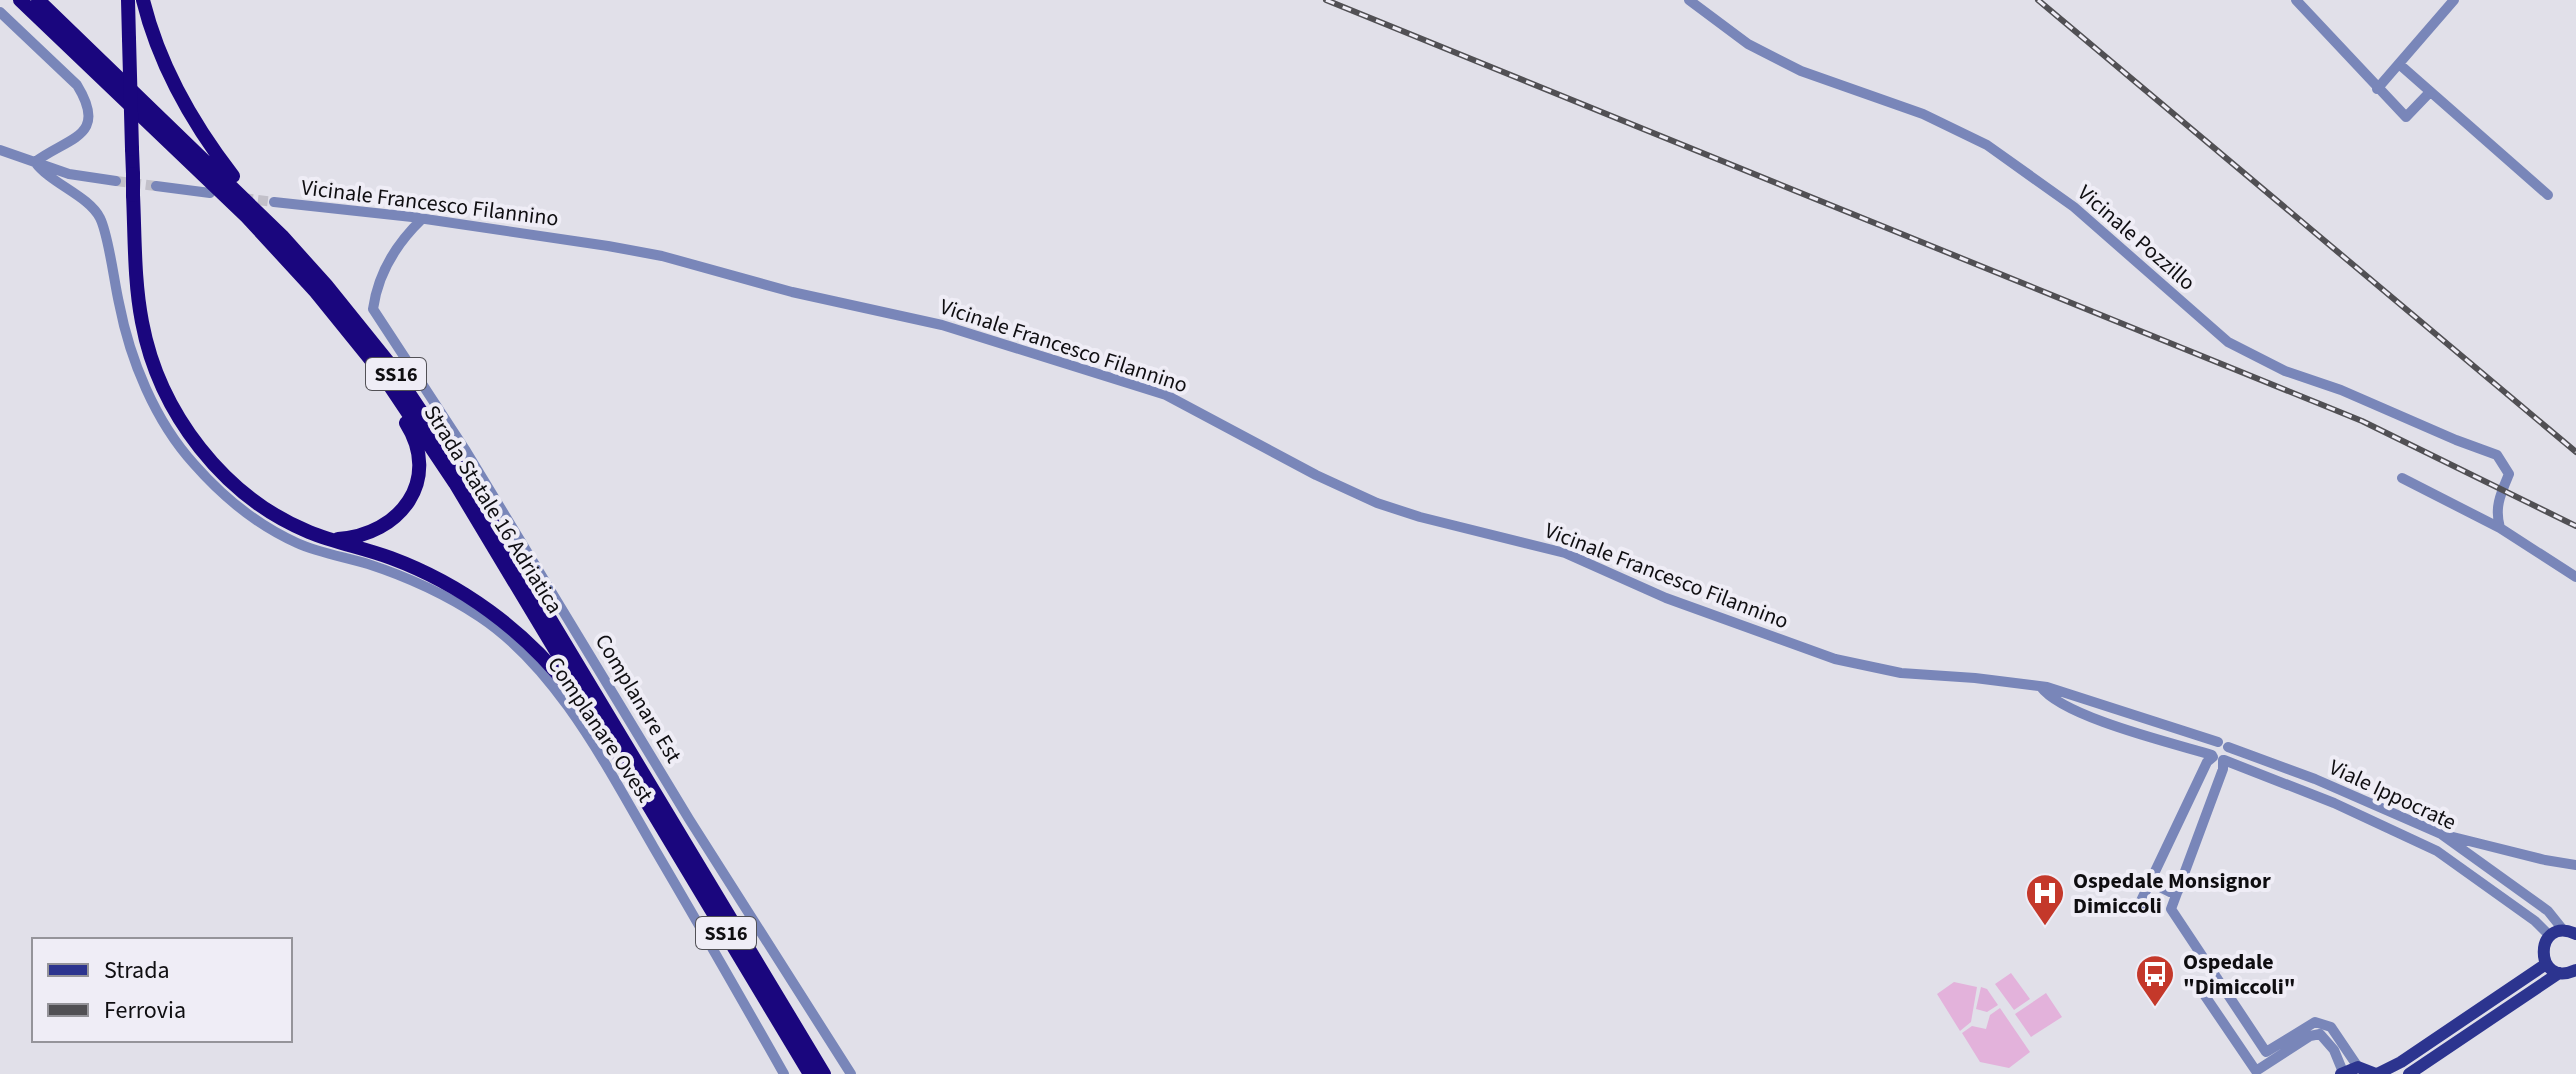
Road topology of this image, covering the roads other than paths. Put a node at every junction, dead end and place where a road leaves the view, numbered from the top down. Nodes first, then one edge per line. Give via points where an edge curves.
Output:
1 (20, 0) edge
2 (38, 0) edge
3 (128, 0) edge
4 (143, 0) edge
5 (1689, 0) edge
6 (2296, 0) edge
7 (2454, 0) edge
8 (0, 12) edge
9 (2399, 64) junction
10 (2377, 89) junction
11 (2430, 92) junction
12 (0, 150) edge
13 (35, 162) junction
14 (116, 181) tunnel mouth
15 (156, 186) tunnel mouth
16 (210, 193) dead end
17 (2548, 195) dead end
18 (274, 202) tunnel mouth
19 (422, 219) junction
20 (282, 236) junction
21 (343, 324) junction
22 (2402, 478) dead end
23 (2500, 528) junction
24 (329, 539) junction
25 (2576, 577) edge
26 (2041, 687) junction
27 (2223, 744) junction
28 (2218, 758) junction
29 (626, 767) junction
30 (2441, 834) junction
31 (2505, 850) junction
32 (2576, 865) edge
33 (2491, 872) junction
34 (2150, 882) junction
35 (2178, 891) junction
36 (2145, 910) dead end
37 (2570, 933) edge
38 (2550, 936) junction
39 (2546, 964) junction
40 (2576, 970) edge
41 (2559, 973) junction
42 (2217, 978) junction
43 (2358, 1067) junction
44 (816, 1070) edge
45 (2342, 1073) edge
46 (784, 1074) edge
47 (851, 1074) edge
48 (2377, 1074) edge
49 (2409, 1074) edge

1 - 21 highway, Strada Statale 16 Adriatica / SS16 via 247,217
2 - 20 highway, Strada Statale 16 Adriatica / SS16
3 - 24 highway, SS16, bridge via 136,279 154,366 179,418 211,461 243,492 291,524
4 - 20 highway, SS16 via 164,63 190,114
5 - 23 street, Vicinale Pozzillo via 1748,44 1801,71 1923,114 1987,145 2074,207 2228,342 2285,371 2497,455 2509,474 2497,504
6 - 10 street
7 - 9 street
8 - 13 street via 77,85 87,112 82,136
9 - 10 street
9 - 11 street
10 - 11 street via 2406,117
11 - 17 street
12 - 13 street
13 - 14 street
13 - 46 street, Complanare Ovest via 100,217 122,321 138,366 184,452 217,488 271,530 435,590 481,618 539,669 630,806
15 - 16 street
18 - 19 street, Vicinale Francesco Filannino
19 - 26 street, Vicinale Francesco Filannino via 662,256 942,325 1166,395 1377,503 1565,553 1666,598 1835,659 1901,673
19 - 47 street, Complanare Est via 396,248 376,284 373,309
20 - 44 highway, Strada Statale 16 Adriatica / SS16 via 352,316 428,419
21 - 24 highway, SS16 via 412,431 419,470 410,498 389,523 365,535
21 - 29 highway, Strada Statale 16 Adriatica / SS16 via 420,428
22 - 23 street
23 - 25 street
24 - 29 highway, SS16 via 416,568 495,615 559,675
26 - 27 street, Viale Ippocrate
26 - 28 street, Viale Ippocrate via 2076,712
27 - 28 street via 2229,755
27 - 28 street via 2212,747
27 - 30 street, Viale Ippocrate
28 - 34 street via 2207,762
28 - 35 street via 2223,769
28 - 38 street, Viale Ippocrate via 2437,851
29 - 44 highway, Strada Statale 16 Adriatica / SS16
30 - 31 street
30 - 33 street, Viale Ippocrate
31 - 32 street
31 - 33 street via 2492,859
33 - 37 street, Viale Ippocrate
34 - 35 street
34 - 36 street via 2140,903
35 - 42 street via 2171,909
37 - 38 main road, Viale Ippocrate
38 - 39 main road via 2543,951
39 - 41 main road
39 - 48 main road
40 - 41 main road
41 - 49 main road
42 - 43 street via 2266,1052 2315,1022 2331,1027
42 - 45 street via 2201,990 2256,1071 2320,1034 2334,1050
43 - 45 main road
43 - 48 main road

